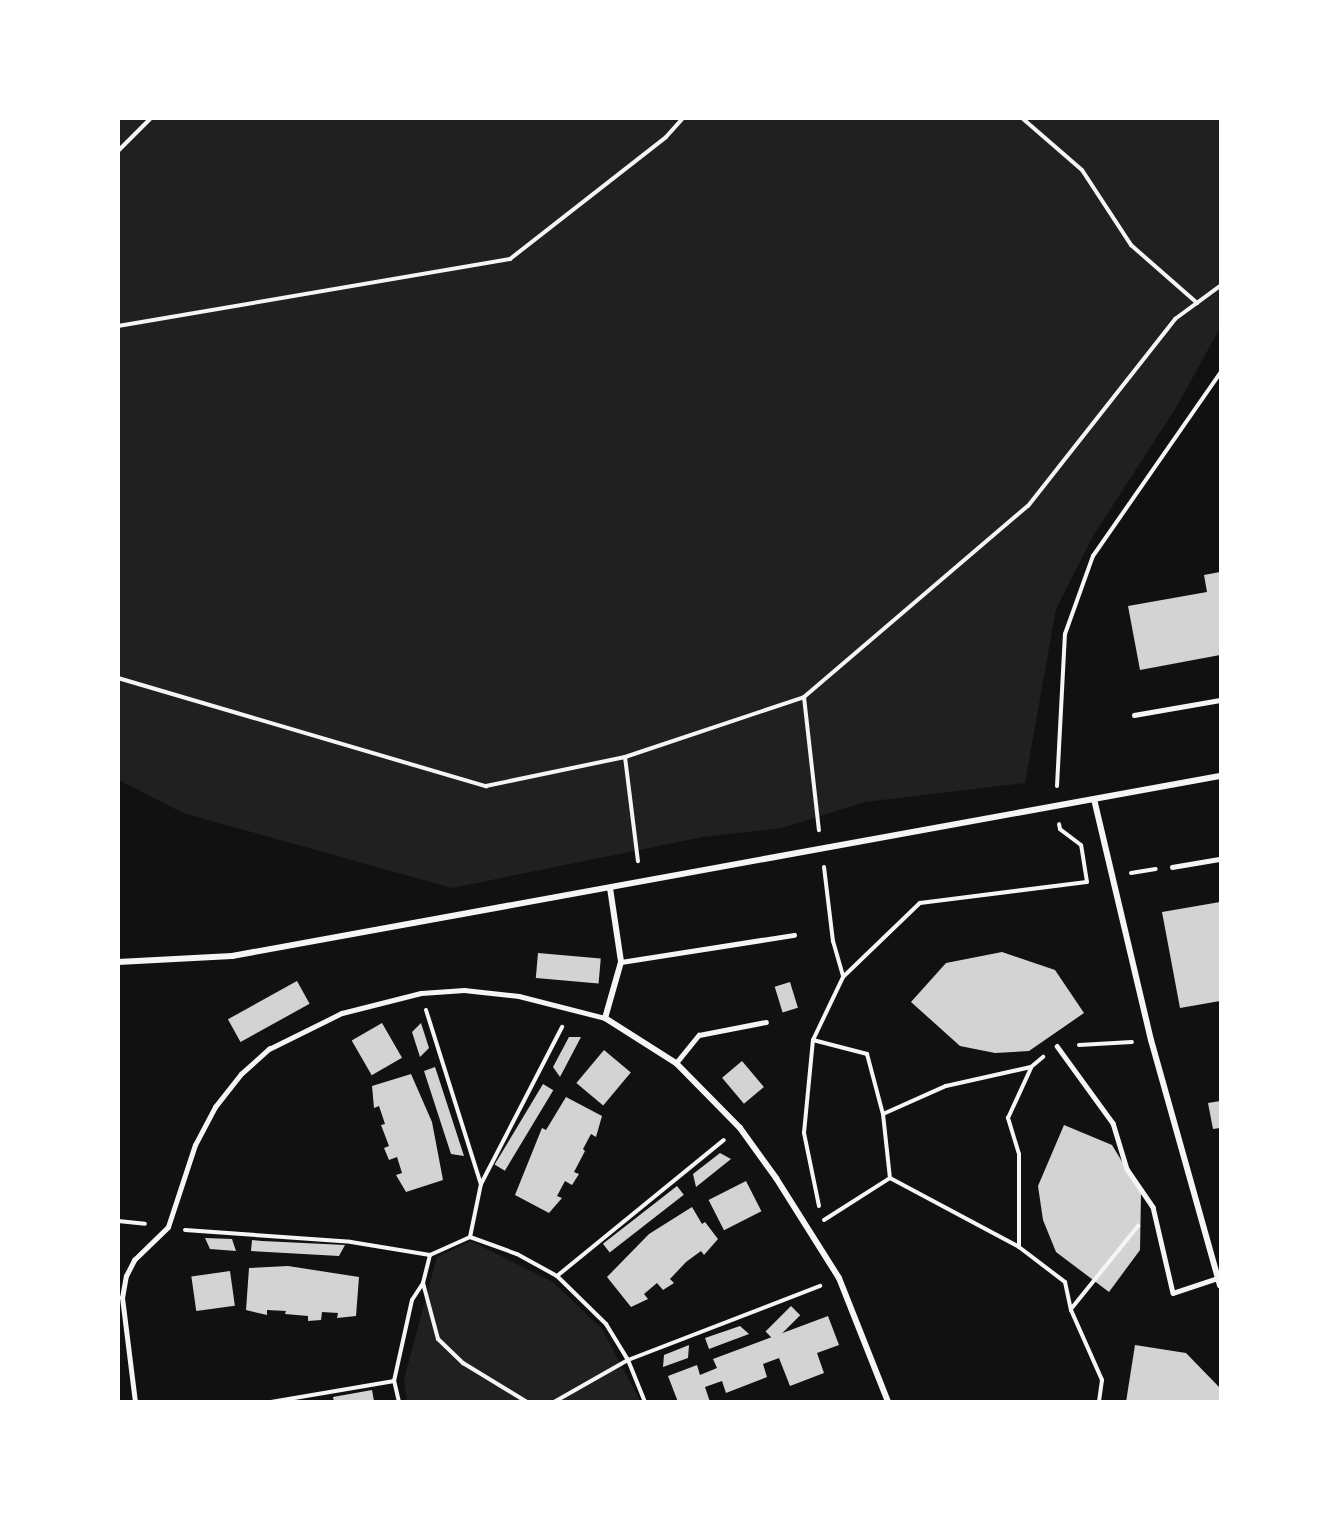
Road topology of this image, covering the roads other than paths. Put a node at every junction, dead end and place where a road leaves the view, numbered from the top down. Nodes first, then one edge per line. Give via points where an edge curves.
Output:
1 (1221, 700) edge
2 (1134, 715) dead end
3 (1221, 776) edge
4 (1094, 800) junction
5 (1221, 859) edge
6 (1172, 867) road end
7 (610, 888) junction
8 (794, 935) dead end
9 (118, 962) edge
10 (621, 962) junction
11 (605, 1018) junction
12 (766, 1022) dead end
13 (1057, 1046) road end
14 (676, 1063) junction
15 (1218, 1278) junction
16 (1221, 1286) edge
17 (135, 1401) edge
18 (888, 1401) edge

1 - 2 lane
3 - 4 street
4 - 7 street
4 - 15 street via 1150,1040
5 - 6 lane
7 - 9 street via 232,956
7 - 10 street
8 - 10 lane
10 - 11 street
11 - 14 street
11 - 17 lane via 572,1007 464,990 421,993 342,1013 269,1049 215,1107 195,1145 168,1227 134,1260 126,1276 122,1298
12 - 14 lane via 699,1035
13 - 15 lane via 1113,1123 1127,1169 1153,1207 1173,1293
14 - 18 street via 740,1128 809,1227 839,1278
15 - 16 street

